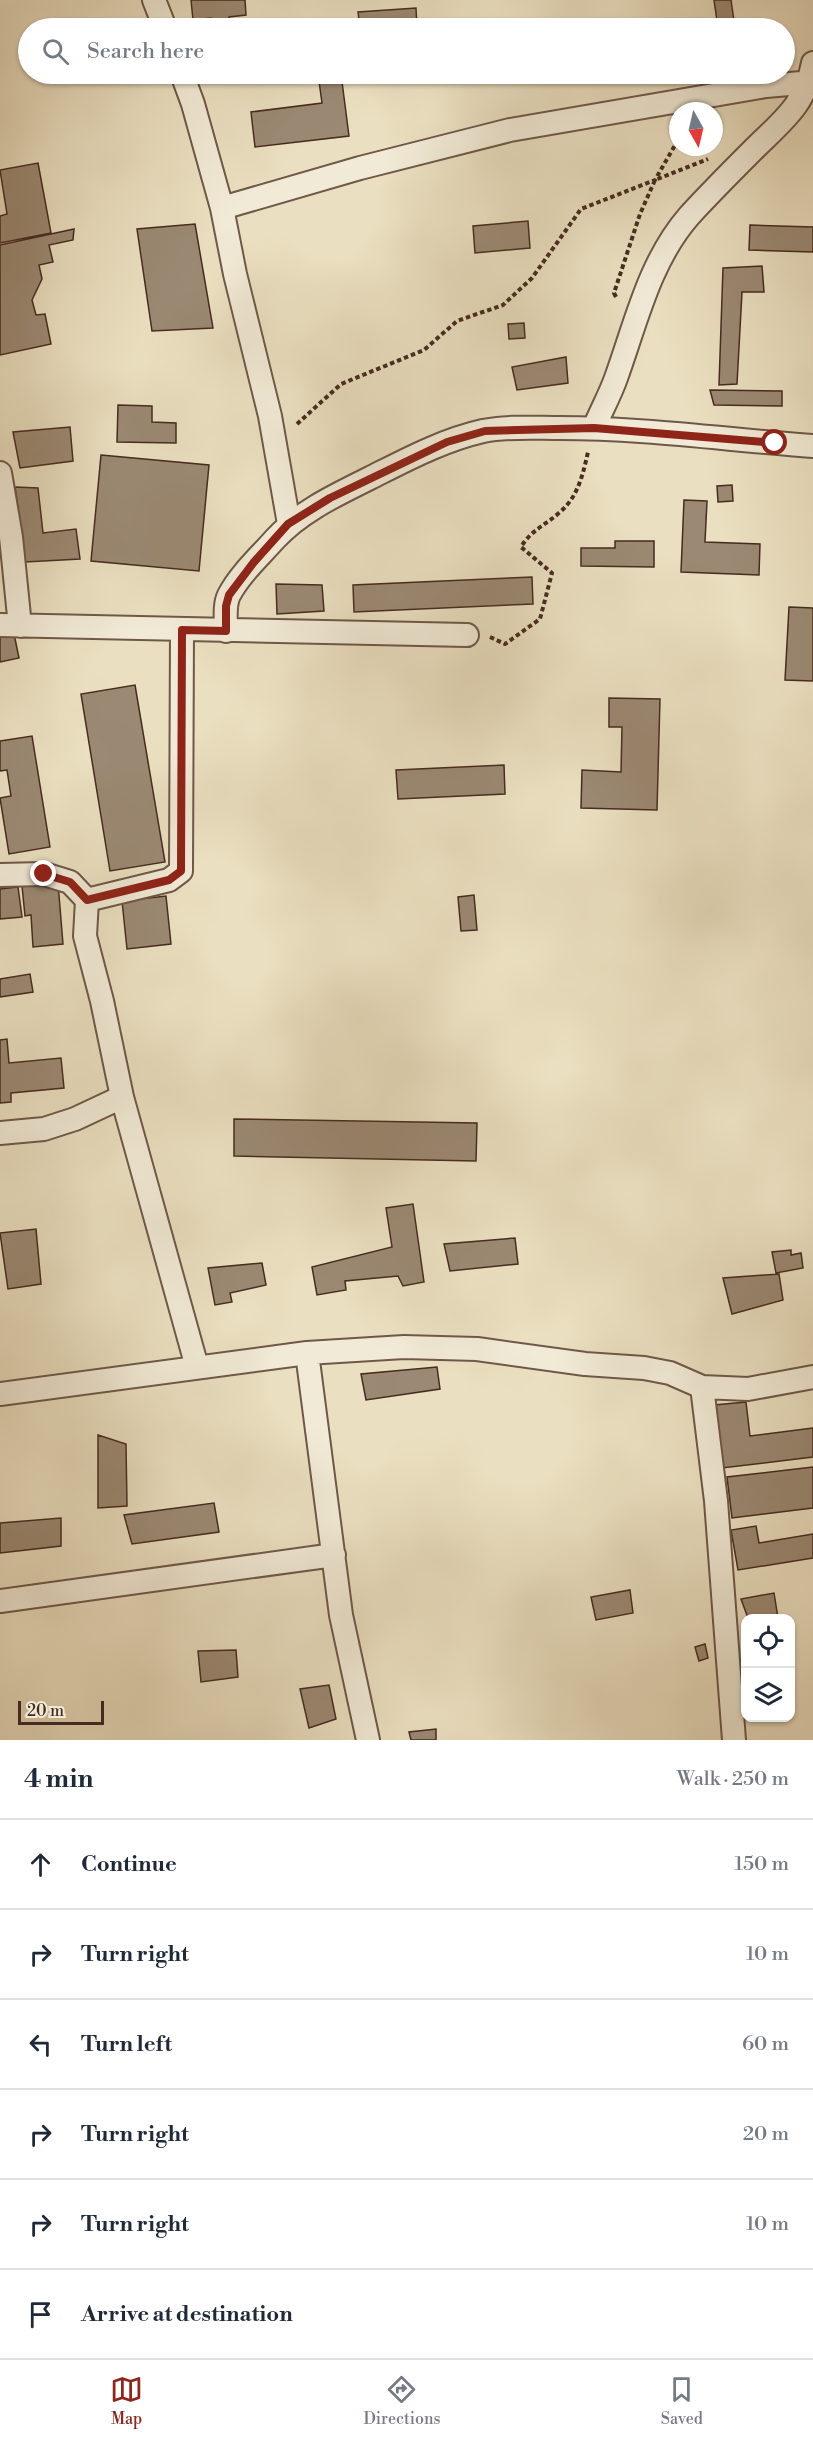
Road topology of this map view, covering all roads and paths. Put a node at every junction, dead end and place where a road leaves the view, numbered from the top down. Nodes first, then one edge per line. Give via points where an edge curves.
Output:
1 (154, 0) edge
2 (161, 18) edge
3 (812, 76) edge
4 (795, 80) edge
5 (186, 84) edge
6 (775, 84) edge
7 (669, 156) edge
8 (222, 208) junction
9 (594, 428) junction
10 (274, 445) junction
11 (813, 446) edge
12 (0, 473) edge
13 (288, 524) junction
14 (10, 625) edge
15 (182, 630) junction
16 (226, 631) junction
17 (467, 635) joint
18 (0, 875) edge
19 (87, 900) junction
20 (122, 1097) junction
21 (0, 1133) edge
22 (307, 1353) junction
23 (197, 1367) junction
24 (813, 1377) edge
25 (702, 1387) junction
26 (0, 1394) edge
27 (334, 1555) junction
28 (0, 1601) edge
29 (368, 1740) edge
30 (734, 1740) edge

1 - 2 street
3 - 4 street
3 - 9 street via 775,131 689,216 672,238 652,274 615,381
5 - 8 street
6 - 8 street via 510,130
7 - 10 path via 656,180 580,208 532,278 503,305 457,321 424,350 341,384
8 - 10 street
9 - 11 street
9 - 13 street via 528,428 471,435 432,448 330,498
9 - 17 path via 582,480 572,501 520,547 552,573 540,619 505,644
10 - 13 street
12 - 14 street via 11,537
13 - 16 street via 229,595
14 - 15 street
15 - 16 street
15 - 19 street via 181,871 169,880
16 - 17 street
18 - 19 street via 44,874 70,882
19 - 20 street via 85,936
20 - 21 street via 44,1129
20 - 23 street
22 - 23 street
22 - 25 street via 404,1347 477,1349 644,1368 670,1373
22 - 27 street
23 - 26 street
24 - 25 street via 748,1389
25 - 30 street via 716,1501
27 - 28 street
27 - 29 street via 341,1616

